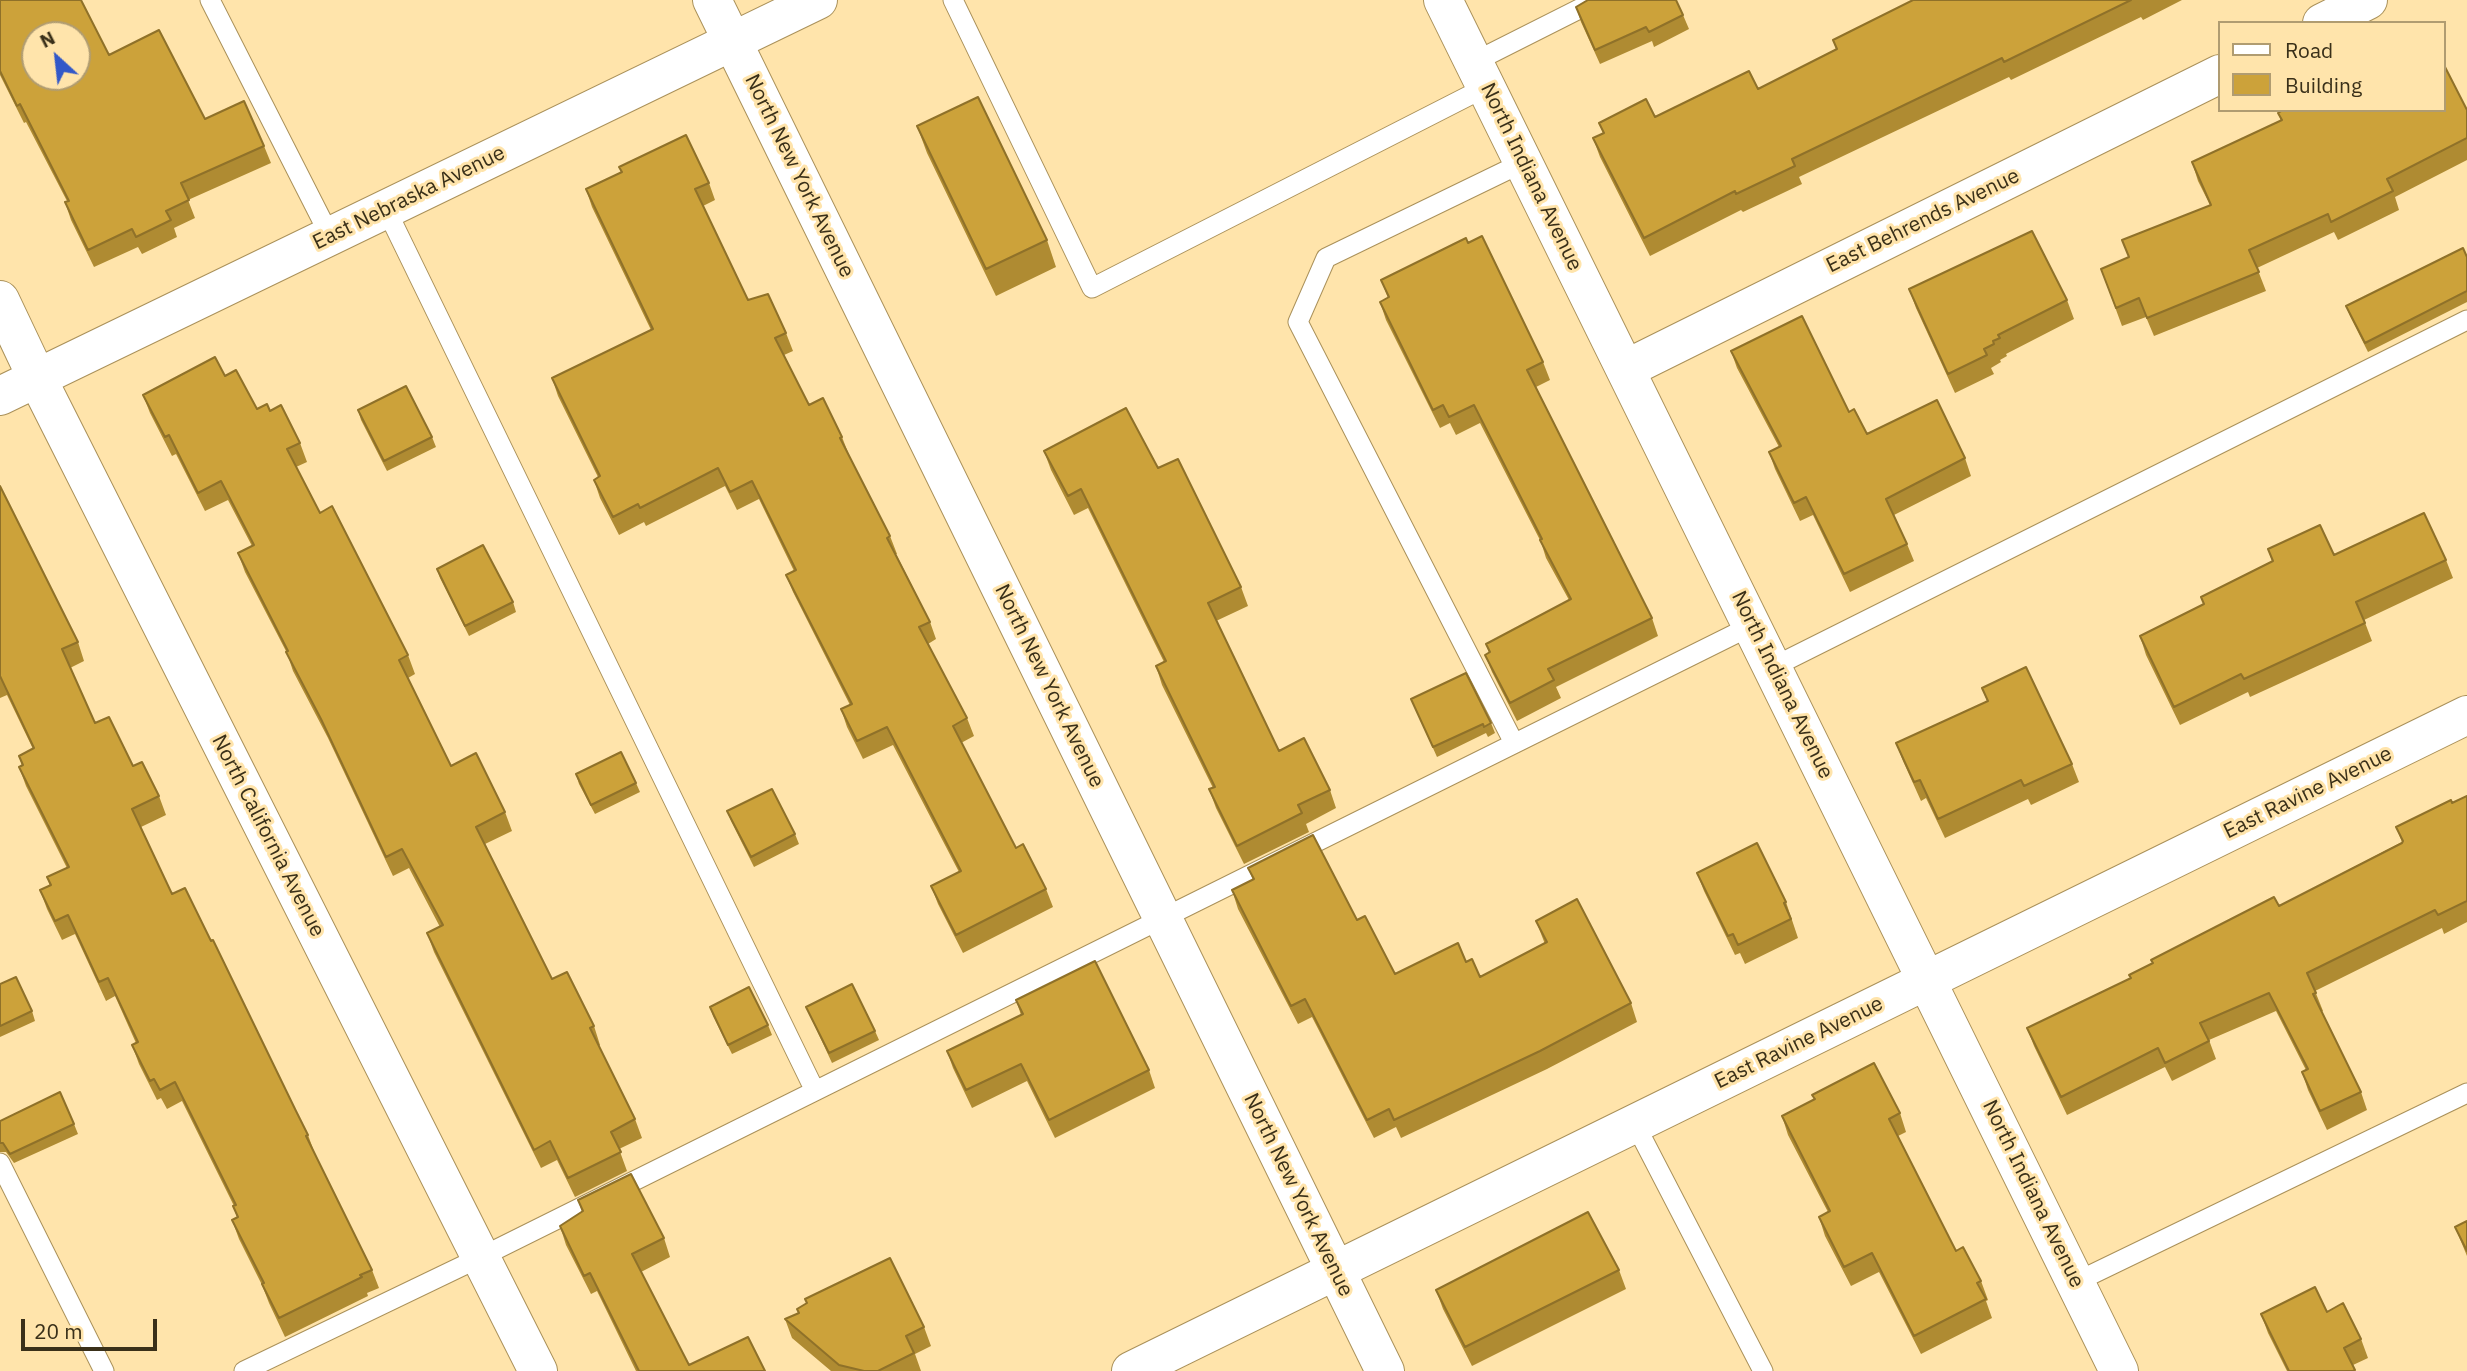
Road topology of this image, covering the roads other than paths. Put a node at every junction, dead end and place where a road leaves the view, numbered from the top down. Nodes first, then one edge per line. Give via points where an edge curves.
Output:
1 (210, 0) edge
2 (712, 0) edge
3 (818, 0) edge
4 (953, 0) edge
5 (1443, 0) edge
6 (1597, 0) edge
7 (2368, 0) edge
8 (2326, 21) edge
9 (733, 42) junction
10 (1480, 74) junction
11 (2218, 75) edge
12 (1524, 162) junction
13 (386, 209) junction
14 (330, 236) junction
15 (0, 300) edge
16 (2467, 320) edge
17 (1626, 369) junction
18 (37, 378) junction
19 (0, 396) edge
20 (1753, 625) junction
21 (1773, 667) junction
22 (2467, 715) edge
23 (1514, 743) junction
24 (1163, 919) junction
25 (1928, 980) junction
26 (815, 1091) junction
27 (2467, 1093) edge
28 (1635, 1124) junction
29 (0, 1163) edge
30 (481, 1257) junction
31 (1336, 1271) junction
32 (2076, 1282) junction
33 (104, 1371) edge
34 (244, 1371) edge
35 (538, 1371) edge
36 (1132, 1371) edge
37 (1385, 1371) edge
38 (1763, 1371) edge
39 (2119, 1371) edge

1 - 14 lane
2 - 9 street, North New York Avenue
3 - 9 street, East Nebraska Avenue
4 - 10 lane via 1092,288
5 - 10 street, North Indiana Avenue
6 - 10 lane
7 - 8 street
9 - 13 street, East Nebraska Avenue
9 - 24 street, North New York Avenue
10 - 12 street, North Indiana Avenue
11 - 17 street, East Behrends Avenue
12 - 17 street, North Indiana Avenue
12 - 23 lane via 1326,258 1298,322
13 - 14 street, East Nebraska Avenue
13 - 26 lane
14 - 18 street, East Nebraska Avenue
15 - 18 street, North California Avenue
16 - 21 lane
17 - 20 street, North Indiana Avenue
18 - 19 street, East Nebraska Avenue
18 - 30 street, North California Avenue
20 - 21 street, North Indiana Avenue
20 - 23 lane
21 - 25 street, North Indiana Avenue
22 - 25 street, East Ravine Avenue
23 - 24 lane
24 - 26 lane
24 - 31 street, North New York Avenue
25 - 28 street, East Ravine Avenue
25 - 32 street, North Indiana Avenue
26 - 30 lane
27 - 32 lane
28 - 31 street, East Ravine Avenue
28 - 38 lane
29 - 33 lane
30 - 34 lane
30 - 35 street, North California Avenue
31 - 36 street, East Ravine Avenue
31 - 37 street, North New York Avenue
32 - 39 street, North Indiana Avenue

